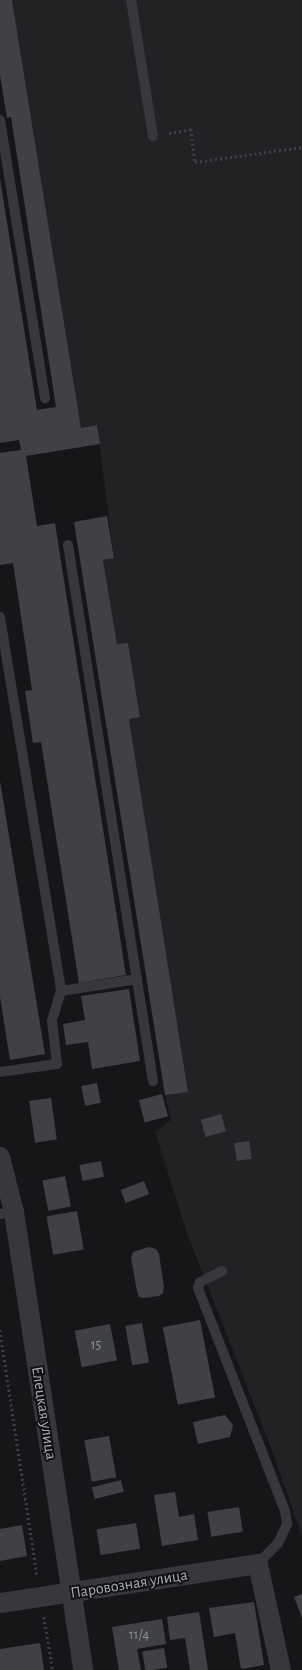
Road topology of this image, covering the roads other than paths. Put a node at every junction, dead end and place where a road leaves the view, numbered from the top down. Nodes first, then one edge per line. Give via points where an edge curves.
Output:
1 (132, 0) edge
2 (0, 120) edge
3 (153, 136) road end
4 (45, 398) dead end
5 (68, 545) dead end
6 (0, 617) edge
7 (137, 980) junction
8 (61, 991) junction
9 (0, 1072) edge
10 (153, 1081) dead end
11 (0, 1157) edge
12 (7, 1213) edge
13 (222, 1271) dead end
14 (258, 1564) junction
15 (71, 1593) junction
16 (0, 1603) edge
17 (83, 1670) edge
18 (281, 1670) edge

1 - 3 lane
2 - 4 lane
5 - 7 lane
6 - 8 lane
7 - 8 lane
7 - 10 lane
8 - 9 lane via 52,1021 57,1064
11 - 12 street, Елецкая улица
12 - 15 street, Елецкая улица
13 - 14 lane via 200,1282 198,1288 285,1511 287,1524 278,1543
14 - 15 street, Паровозная улица
14 - 18 street
15 - 16 street, Паровозная улица
15 - 17 street, Елецкая улица

